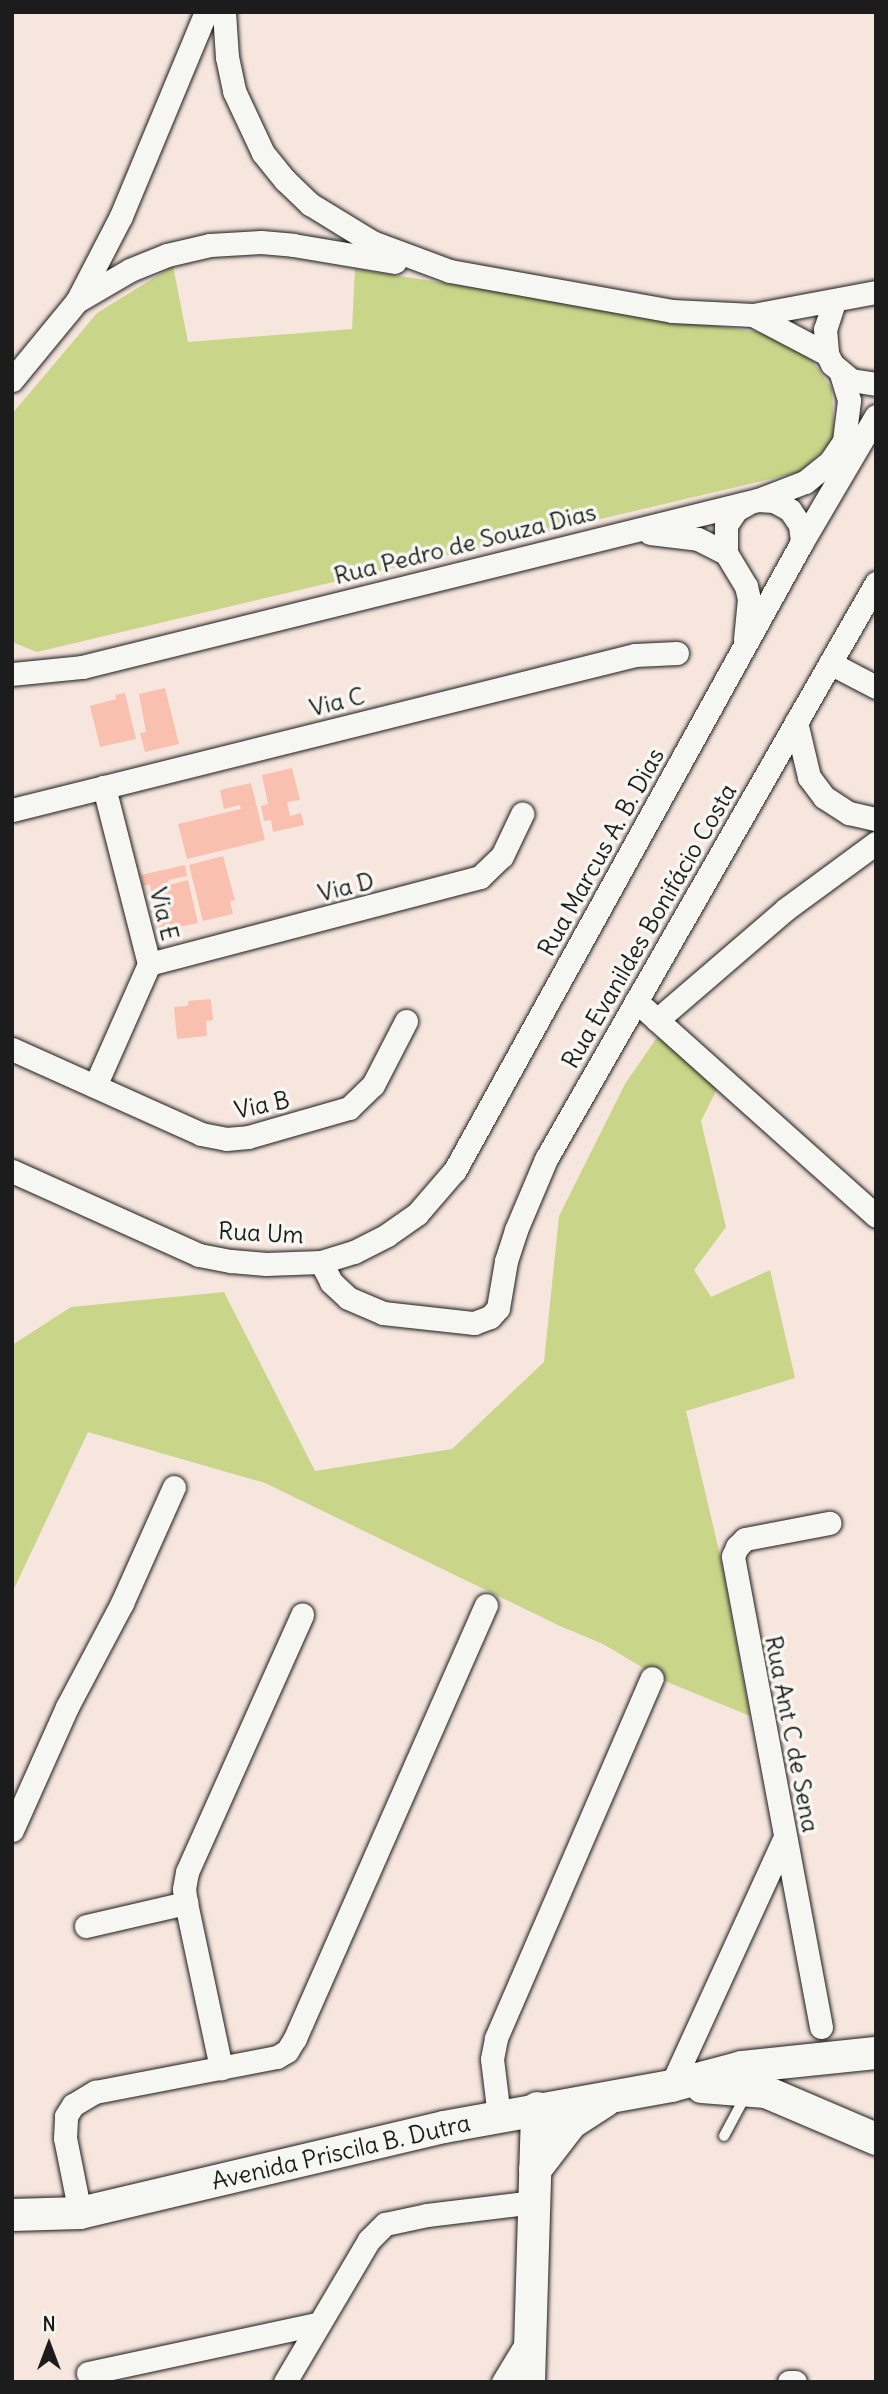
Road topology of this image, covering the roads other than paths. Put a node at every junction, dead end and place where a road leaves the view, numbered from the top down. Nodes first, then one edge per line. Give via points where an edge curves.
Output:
1 (206, 12) edge
2 (224, 12) edge
3 (450, 271) junction
4 (876, 292) edge
5 (77, 301) junction
6 (834, 302) junction
7 (753, 315) junction
8 (827, 354) junction
9 (841, 374) junction
10 (12, 380) edge
11 (876, 384) edge
12 (876, 416) edge
13 (754, 501) junction
14 (628, 531) junction
15 (803, 542) junction
16 (726, 552) junction
17 (788, 573) junction
18 (742, 574) junction
19 (876, 583) edge
20 (744, 649) junction
21 (677, 653) dead end
22 (830, 663) junction
23 (12, 664) edge
24 (46, 673) junction
25 (12, 674) edge
26 (876, 687) edge
27 (796, 722) junction
28 (104, 787) junction
29 (12, 810) edge
30 (522, 814) dead end
31 (876, 819) edge
32 (876, 843) edge
33 (149, 964) junction
34 (636, 1001) junction
35 (657, 1020) junction
36 (406, 1021) dead end
37 (12, 1049) edge
38 (94, 1086) junction
39 (12, 1171) edge
40 (876, 1216) edge
41 (321, 1262) junction
42 (174, 1488) dead end
43 (828, 1523) dead end
44 (486, 1605) dead end
45 (302, 1615) dead end
46 (652, 1678) dead end
47 (12, 1830) edge
48 (785, 1837) junction
49 (186, 1903) junction
50 (86, 1926) dead end
51 (821, 2027) dead end
52 (876, 2053) edge
53 (776, 2063) junction
54 (221, 2068) junction
55 (671, 2086) junction
56 (749, 2089) junction
57 (618, 2095) junction
58 (499, 2116) junction
59 (537, 2118) junction
60 (724, 2136) dead end
61 (876, 2139) edge
62 (535, 2170) junction
63 (534, 2202) junction
64 (80, 2213) junction
65 (12, 2215) edge
66 (317, 2324) junction
67 (531, 2337) junction
68 (88, 2373) dead end
69 (285, 2382) edge
70 (503, 2382) edge
71 (529, 2382) edge
72 (789, 2382) edge
73 (794, 2382) edge

1 - 5 street via 121,216
2 - 3 street via 234,91 263,153 285,180 341,226 409,258
3 - 5 street via 293,245 210,245 130,270
3 - 7 street via 672,311
4 - 6 street
5 - 10 street
6 - 7 street
6 - 8 street via 825,330
7 - 8 street
8 - 9 street
9 - 11 street via 863,384
9 - 13 street, Rua Pedro de Souza Dias via 849,400 844,441 830,462 805,482
12 - 15 street, Rua Marcus A. B. Dias
13 - 14 street, Rua Pedro de Souza Dias
13 - 15 street via 774,502 790,510 800,525
13 - 16 street via 736,510 726,525
14 - 16 street via 698,539
14 - 24 street, Rua Pedro de Souza Dias
15 - 17 street, Rua Marcus A. B. Dias
16 - 18 street
17 - 18 street via 765,581
17 - 20 street, Rua Marcus A. B. Dias
18 - 20 street via 749,598
19 - 22 street, Rua Evanildes Bonifácio Costa
20 - 41 street, Rua Marcus A. B. Dias via 455,1170 416,1214 387,1236
21 - 28 street, Via C via 635,655
22 - 26 street
22 - 27 street, Rua Evanildes Bonifácio Costa
23 - 24 street
24 - 25 street, Rua Pedro de Souza Dias
27 - 31 street via 809,777 824,797 849,813
27 - 34 street, Rua Evanildes Bonifácio Costa
28 - 29 street, Via C
28 - 33 street, Via E
30 - 33 street, Via D via 502,856 480,877
32 - 35 street via 786,909
33 - 38 street, Via E
34 - 35 street
34 - 41 street, Rua Evanildes Bonifácio Costa via 546,1158 506,1261 498,1308 490,1317 474,1323 383,1313 348,1298 331,1282
35 - 40 street
36 - 38 street, Via B via 373,1085 349,1108 248,1137 201,1134
37 - 38 street, Via B
39 - 41 street, Rua Um via 199,1255 266,1264
42 - 47 street
43 - 48 street, Rua Ant C de Sena via 746,1539 733,1556
44 - 54 street via 295,2038 277,2057
45 - 49 street via 187,1872
46 - 58 street via 496,2038 492,2059
48 - 51 street, Rua Ant C de Sena
48 - 55 street
49 - 50 street
49 - 54 street
52 - 53 street
53 - 55 street
53 - 56 lane
54 - 64 street via 95,2092 73,2105 66,2116 65,2138
55 - 56 street
55 - 57 street, Avenida Priscila B. Dutra
56 - 60 lane
56 - 61 street via 793,2102
57 - 59 street, Avenida Priscila B. Dutra via 574,2102
57 - 62 street via 571,2123
58 - 59 street, Avenida Priscila B. Dutra
58 - 64 street, Avenida Priscila B. Dutra
59 - 62 street
62 - 63 street
63 - 66 street via 385,2224 369,2240
63 - 67 street
64 - 65 street, Avenida Priscila B. Dutra
66 - 68 street
66 - 69 street
67 - 70 street
67 - 71 street
72 - 73 street

